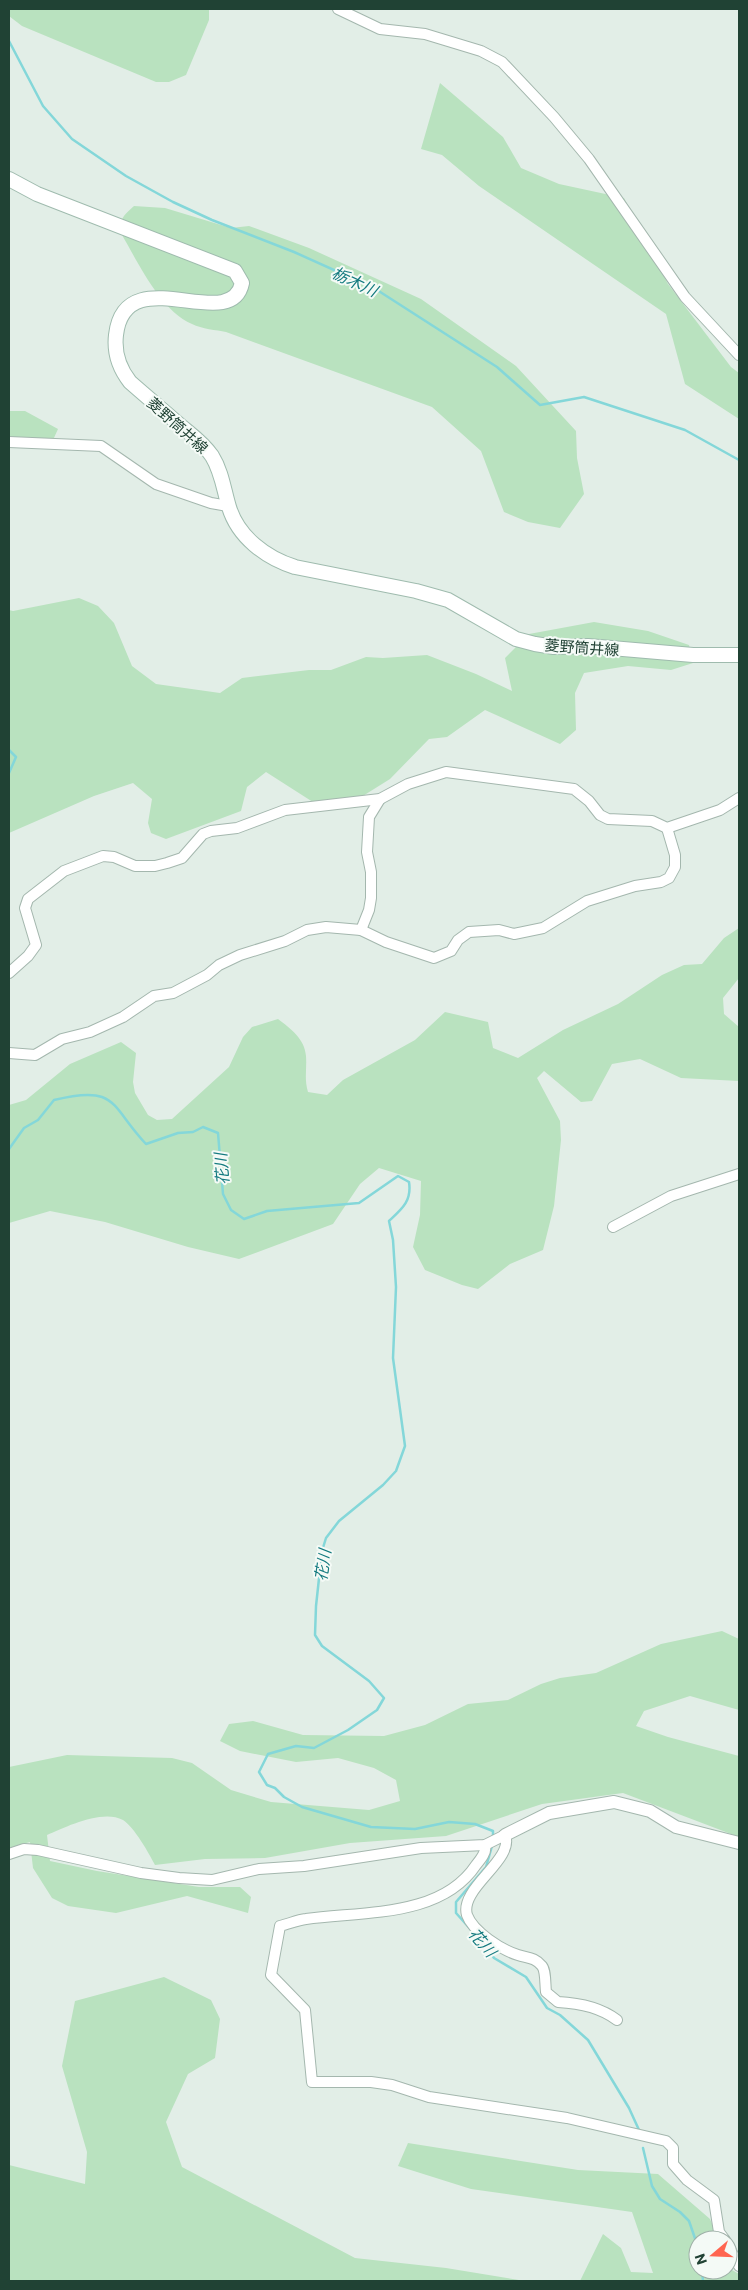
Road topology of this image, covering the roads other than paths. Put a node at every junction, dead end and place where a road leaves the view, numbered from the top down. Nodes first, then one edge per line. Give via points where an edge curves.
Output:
1 (338, 9) edge
2 (9, 179) edge
3 (739, 355) edge
4 (9, 442) edge
5 (228, 506) junction
6 (739, 655) edge
7 (739, 798) edge
8 (380, 799) junction
9 (667, 828) junction
10 (361, 930) junction
11 (9, 973) edge
12 (9, 1053) edge
13 (739, 1174) edge
14 (613, 1227) dead end
15 (505, 1835) junction
16 (739, 1843) edge
17 (485, 1845) junction
18 (9, 1854) edge
19 (617, 2020) dead end
20 (719, 2230) edge

1 - 3 street via 380,29 425,34 481,51 502,62 589,160 685,297
2 - 5 main road, 菱野筒井線 via 37,194 234,271 240,278 242,283 238,293 224,303 163,298 131,304 122,312 116,336 116,352 126,377 201,442 213,457
4 - 5 street via 101,446 156,484
5 - 6 main road, 菱野筒井線 via 244,535 276,560 295,567 448,600 516,639 554,647
7 - 9 street via 720,810
8 - 9 street via 430,776 446,772 470,774 574,789 608,819 652,821
8 - 10 street via 369,817 367,852 371,898
8 - 11 street via 285,810 237,828 211,830 203,834 182,858 155,866 135,866 103,856 64,871 28,899 25,908 36,945
9 - 10 street via 676,867 669,878 587,901 543,928 514,934 499,930 469,932 451,951 434,958
10 - 12 street via 326,927 307,930 240,955 173,993 154,996 123,1017 90,1032 62,1039 35,1055
13 - 14 street via 671,1196
15 - 16 street via 549,1813 614,1802 650,1811 676,1827
15 - 17 street
15 - 19 street via 504,1851 473,1892 467,1906 469,1919 494,1945 518,1956 535,1959 544,1967 546,1992 558,2002 576,2003 607,2012
17 - 18 street via 421,1848 304,1866 259,1869 212,1880 141,1873 38,1850 24,1849
17 - 20 street via 483,1855 462,1883 426,1902 303,1919 280,1926 271,1975 305,2010 312,2082 392,2085 429,2097 567,2118 666,2140 673,2148 673,2164 687,2180 714,2200

